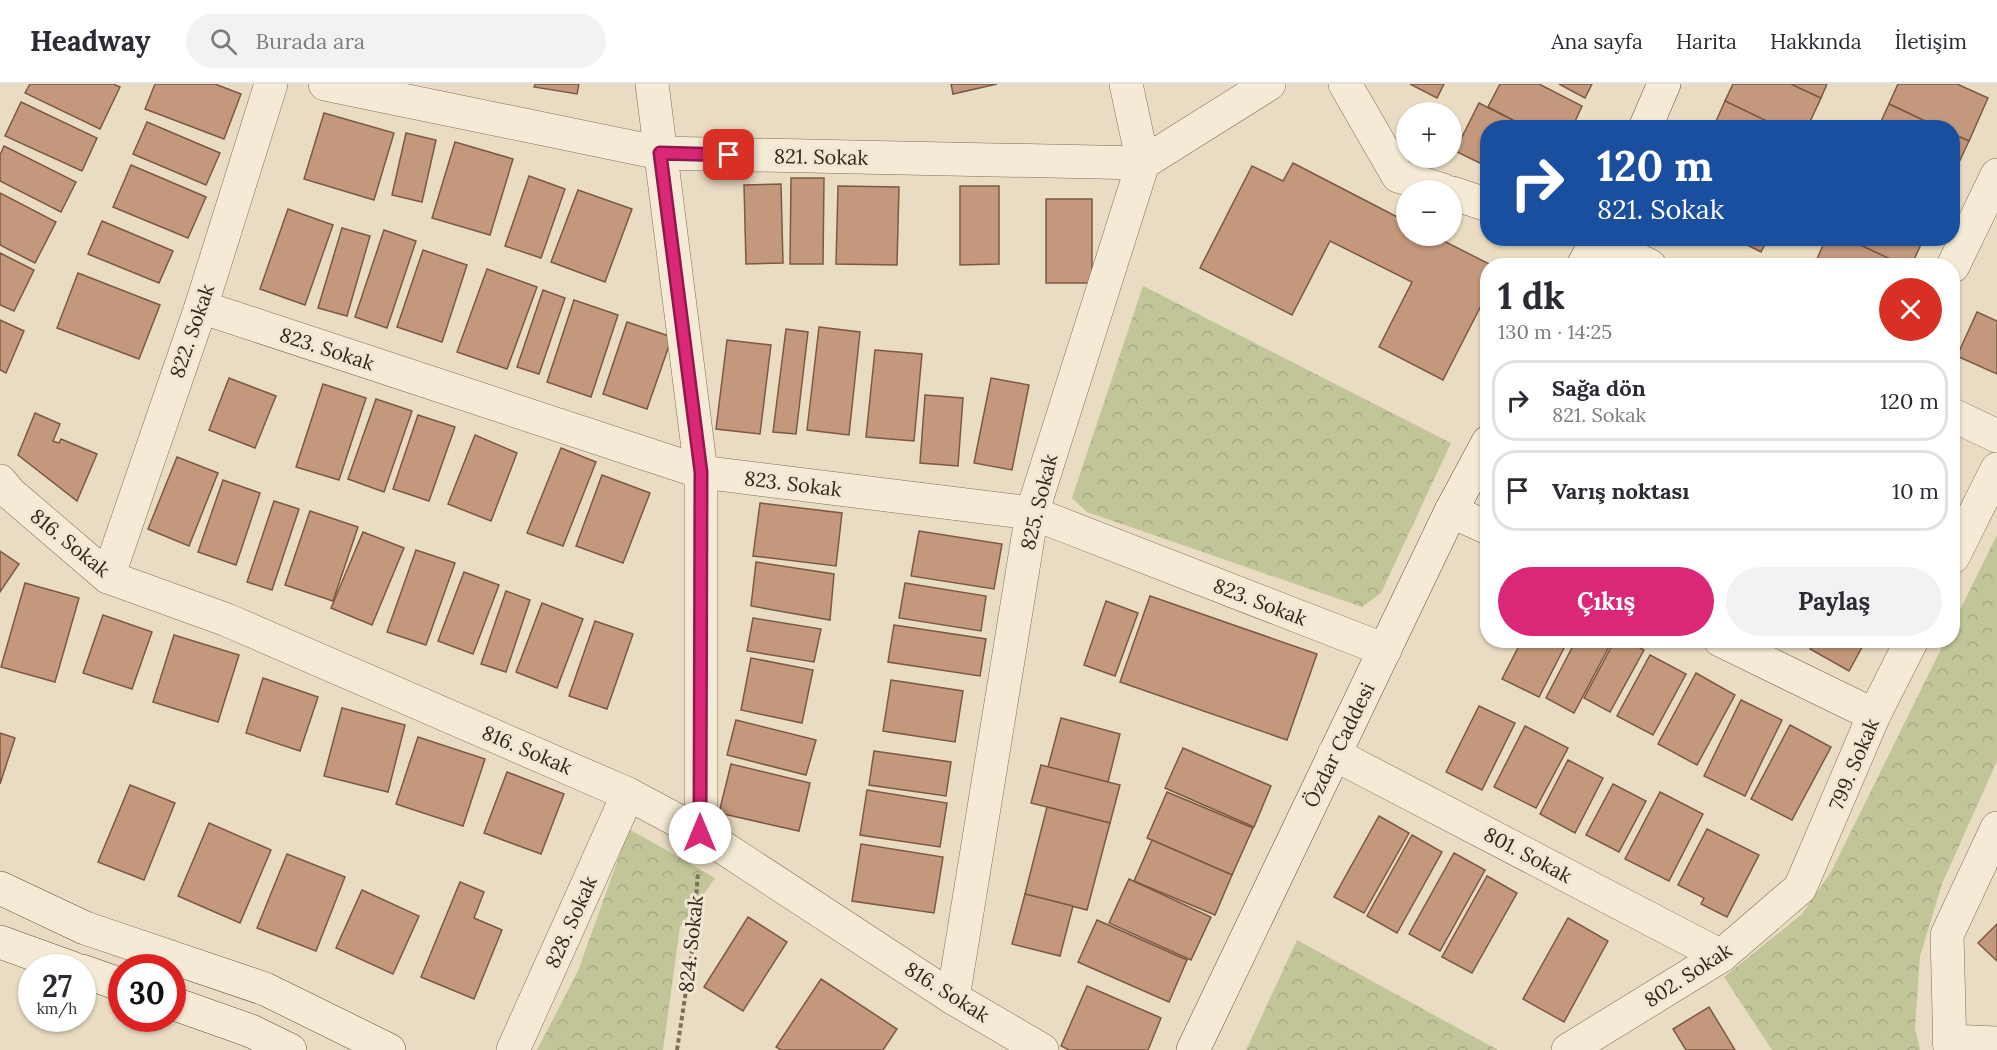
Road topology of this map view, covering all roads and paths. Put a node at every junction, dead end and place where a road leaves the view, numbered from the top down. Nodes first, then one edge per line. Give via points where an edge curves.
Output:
1 (271, 84) edge
2 (325, 84) edge
3 (652, 84) edge
4 (1126, 84) edge
5 (1269, 84) edge
6 (1345, 84) edge
7 (1664, 84) edge
8 (1649, 120) edge
9 (660, 153) junction
10 (1143, 163) junction
11 (1997, 174) edge
12 (1411, 180) edge
13 (1462, 196) edge
14 (1480, 202) edge
15 (1593, 246) edge
16 (1627, 258) edge
17 (1957, 258) edge
18 (201, 307) junction
19 (1960, 418) edge
20 (1997, 436) edge
21 (1480, 457) edge
22 (1997, 469) edge
23 (701, 472) junction
24 (0, 481) edge
25 (1451, 511) junction
26 (1032, 513) junction
27 (1480, 524) edge
28 (1960, 543) edge
29 (108, 577) junction
30 (1736, 648) edge
31 (1907, 648) edge
32 (1385, 650) junction
33 (1874, 715) junction
34 (1334, 754) junction
35 (628, 794) junction
36 (1997, 828) edge
37 (700, 833) junction
38 (0, 888) edge
39 (1800, 888) joint
40 (0, 942) edge
41 (33, 954) edge
42 (1721, 956) junction
43 (265, 988) junction
44 (953, 998) junction
45 (186, 1011) edge
46 (242, 1041) edge
47 (1997, 1043) edge
48 (1949, 1045) edge
49 (290, 1050) edge
50 (389, 1050) edge
51 (513, 1050) edge
52 (677, 1050) edge
53 (1042, 1050) edge
54 (1193, 1050) edge
55 (1568, 1050) edge

1 - 18 street, 822. Sokak
2 - 9 street, 821. Sokak
3 - 9 street
4 - 10 street
5 - 10 street
6 - 12 street via 1398,176
7 - 8 street
9 - 10 street, 821. Sokak
9 - 23 street
10 - 26 street, 825. Sokak
11 - 17 street
13 - 14 street
15 - 16 street
18 - 23 street, 823. Sokak
18 - 29 street, 822. Sokak
19 - 20 street
21 - 25 street, Özdar Caddesi
22 - 28 street
23 - 26 street, 823. Sokak
23 - 37 street
24 - 29 street, 816. Sokak
25 - 27 street
25 - 32 street, Özdar Caddesi
26 - 32 street, 823. Sokak
26 - 44 street, 825. Sokak
29 - 35 street, 816. Sokak via 226,620
30 - 33 street
31 - 33 street, 799. Sokak
32 - 34 street, Özdar Caddesi
33 - 39 street, 799. Sokak
34 - 42 street, 801. Sokak
34 - 54 street, Özdar Caddesi
35 - 37 street, 816. Sokak
35 - 51 street, 828. Sokak
36 - 48 street via 1947,935
37 - 44 street, 816. Sokak
37 - 52 path, 824. Sokak via 692,951
38 - 43 street via 85,928
39 - 42 street, 802. Sokak
40 - 41 street
42 - 55 street, 802. Sokak
43 - 46 street
43 - 50 street
44 - 53 street, 816. Sokak
45 - 46 street
46 - 49 street
47 - 48 street

